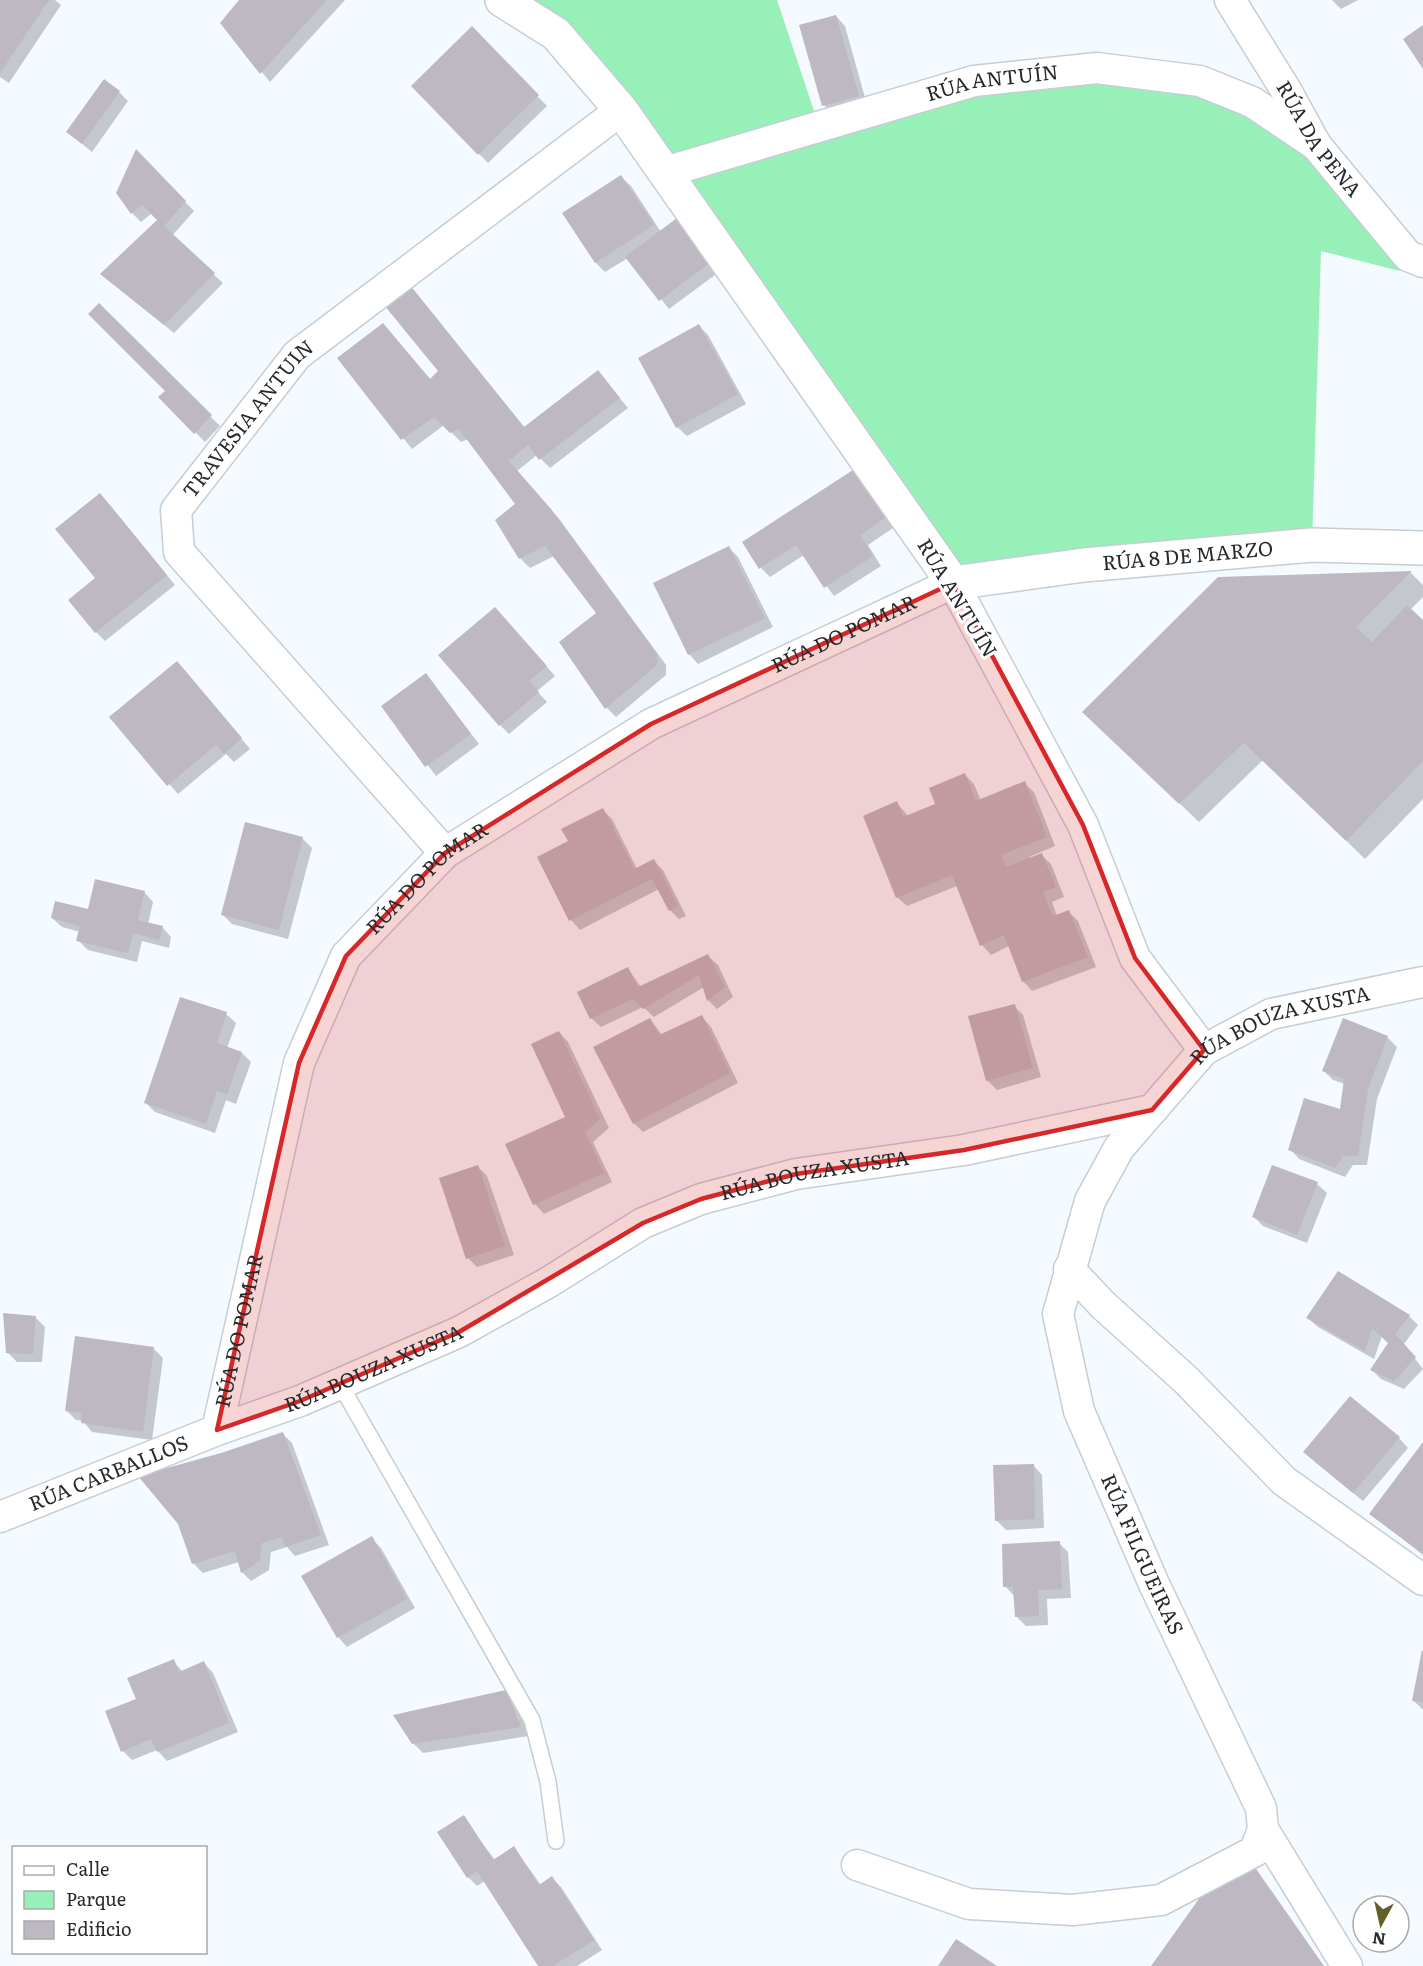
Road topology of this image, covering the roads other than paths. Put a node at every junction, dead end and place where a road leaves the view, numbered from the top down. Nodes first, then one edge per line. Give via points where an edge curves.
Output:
1 (502, 0) edge
2 (1230, 0) edge
3 (621, 110) junction
4 (1316, 145) junction
5 (665, 172) junction
6 (1423, 262) edge
7 (1423, 548) edge
8 (953, 583) junction
9 (445, 853) junction
10 (1423, 982) edge
11 (1204, 1050) junction
12 (1152, 1110) junction
13 (1069, 1269) junction
14 (340, 1384) junction
15 (217, 1430) junction
16 (0, 1517) edge
17 (1423, 1580) edge
18 (1263, 1829) junction
19 (556, 1841) dead end
20 (856, 1865) dead end
21 (1347, 1966) edge

1 - 3 street, RÚA ANTUÍN via 556,34
2 - 4 street, RÚA DA PENA
3 - 5 street, RÚA ANTUÍN
3 - 9 street, TRAVESIA ANTUIN via 297,355 176,510 179,552
4 - 5 street, RÚA ANTUÍN via 1252,102 1200,81 1097,68 974,81
4 - 6 street, RÚA DA PENA via 1408,256
5 - 8 street, RÚA ANTUÍN
7 - 8 street, RÚA 8 DE MARZO via 1312,545 1084,565
8 - 9 street, RÚA DO POMAR via 651,724
8 - 11 street, RÚA ANTUÍN via 1083,825 1135,958
9 - 15 street, RÚA DO POMAR via 346,956 299,1063
10 - 11 street, RÚA BOUZA XUSTA via 1271,1014
11 - 12 street, RÚA BOUZA XUSTA
12 - 13 street, RÚA FILGUEIRAS via 1119,1149 1090,1201
12 - 14 street, RÚA BOUZA XUSTA via 964,1150 796,1174 701,1199 643,1223 459,1332
13 - 17 street via 1284,1480
13 - 18 street, RÚA FILGUEIRAS via 1058,1314 1079,1411 1154,1584 1261,1808
14 - 15 street, RÚA BOUZA XUSTA
14 - 19 lane via 532,1720 548,1782
15 - 16 street, RÚA CARBALLOS
18 - 20 street via 1255,1851 1161,1900 1072,1910 969,1904
18 - 21 street, RÚA FILGUEIRAS

